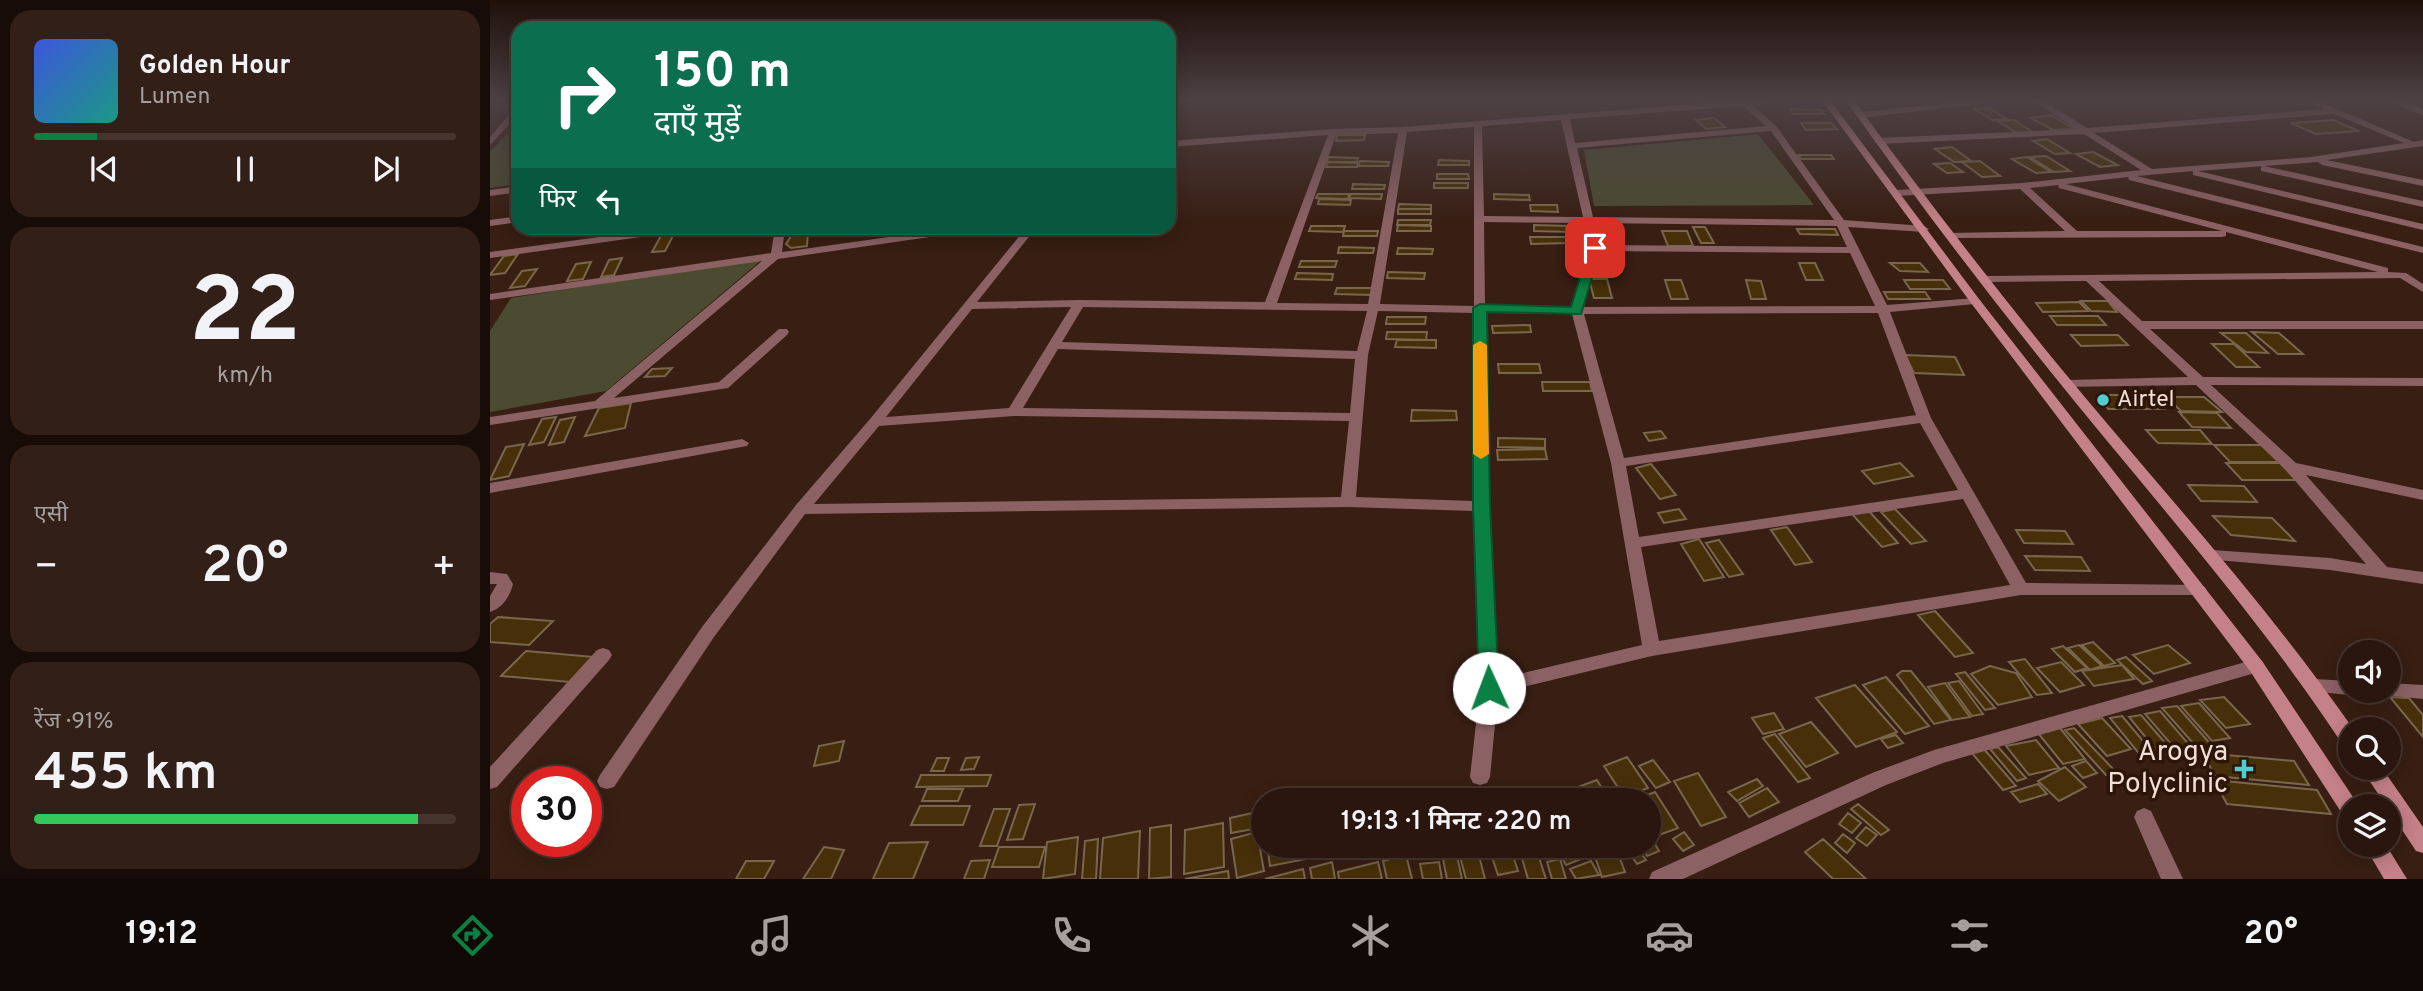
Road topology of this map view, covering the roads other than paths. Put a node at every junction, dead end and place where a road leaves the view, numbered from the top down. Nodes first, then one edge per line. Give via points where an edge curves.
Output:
1 (1224, 140) edge
2 (1331, 140) edge
3 (1401, 140) edge
4 (1478, 140) edge
5 (1571, 140) edge
6 (1639, 140) edge
7 (1782, 140) edge
8 (1856, 140) edge
9 (1899, 140) edge
10 (2102, 140) edge
11 (1878, 141) joint
12 (1176, 143) edge
13 (2418, 143) edge
14 (1572, 146) junction
15 (2311, 160) junction
16 (2247, 165) junction
17 (2180, 169) junction
18 (2151, 173) junction
19 (2126, 177) junction
20 (2049, 183) junction
21 (2423, 183) edge
22 (2022, 186) junction
23 (511, 190) edge
24 (490, 193) edge
25 (1896, 193) junction
26 (1917, 193) junction
27 (2423, 204) edge
28 (1480, 219) junction
29 (511, 220) edge
30 (1588, 220) junction
31 (490, 223) edge
32 (1841, 223) junction
33 (2423, 227) edge
34 (1924, 229) junction
35 (2073, 233) junction
36 (2244, 234) junction
37 (634, 235) edge
38 (779, 235) edge
39 (918, 235) edge
40 (1025, 235) edge
41 (1951, 235) junction
42 (1595, 248) junction
43 (1853, 250) junction
44 (2423, 250) edge
45 (776, 254) junction
46 (490, 255) edge
47 (2402, 275) junction
48 (2088, 277) junction
49 (1987, 279) junction
50 (2423, 280) edge
51 (2423, 289) edge
52 (494, 297) edge
53 (1975, 301) junction
54 (1079, 303) junction
55 (968, 306) junction
56 (1270, 306) junction
57 (1480, 308) junction
58 (1373, 309) junction
59 (1883, 309) junction
60 (490, 310) edge
61 (1577, 311) junction
62 (2142, 325) junction
63 (2423, 325) edge
64 (783, 332) dead end
65 (1054, 345) junction
66 (1362, 355) junction
67 (2197, 381) junction
68 (2423, 382) edge
69 (2068, 384) junction
70 (599, 403) junction
71 (1014, 412) junction
72 (1353, 417) junction
73 (1924, 418) junction
74 (490, 421) edge
75 (875, 422) junction
76 (742, 443) dead end
77 (1618, 463) junction
78 (2291, 467) junction
79 (490, 488) edge
80 (1965, 494) junction
81 (2423, 495) edge
82 (1348, 502) junction
83 (1481, 506) junction
84 (801, 509) junction
85 (1633, 543) junction
86 (2212, 555) junction
87 (2380, 569) junction
88 (2423, 578) edge
89 (490, 579) edge
90 (2021, 589) junction
91 (2199, 591) junction
92 (490, 606) edge
93 (1652, 649) junction
94 (603, 655) dead end
95 (2256, 666) junction
96 (2314, 686) junction
97 (2338, 687) edge
98 (1489, 688) junction
99 (2401, 691) edge
100 (2423, 692) edge
101 (2338, 721) edge
102 (1480, 777) dead end
103 (490, 780) edge
104 (2379, 780) edge
105 (607, 781) dead end
106 (2340, 794) edge
107 (2144, 817) dead end
108 (2423, 844) edge
109 (2382, 857) edge
110 (2170, 878) edge
111 (1660, 879) edge
112 (2396, 879) edge

1 - 12 street
2 - 56 street
3 - 58 street
4 - 28 street
5 - 14 street
6 - 14 street
7 - 32 street
8 - 25 street
9 - 11 street
10 - 18 street
11 - 26 street
13 - 15 street
14 - 30 street
15 - 16 street
15 - 21 street
16 - 17 street
16 - 27 street
17 - 18 street
17 - 33 street
18 - 19 street
19 - 20 street
19 - 44 street
20 - 22 street
20 - 36 street
22 - 26 street
22 - 35 street
23 - 24 street
25 - 26 street
25 - 34 street
26 - 41 street
28 - 30 street
28 - 57 street
29 - 31 street
30 - 32 street
30 - 42 street
32 - 34 street
32 - 43 street
34 - 53 street
35 - 36 street
35 - 41 street
36 - 47 street
37 - 46 street
38 - 45 street
39 - 45 street
40 - 55 street
41 - 49 street
42 - 43 street
42 - 61 street
43 - 59 street
45 - 52 street
45 - 70 street
47 - 48 street
47 - 50 street
47 - 51 street
48 - 49 street
48 - 62 street
49 - 69 street
52 - 60 street
53 - 59 street
53 - 91 street
54 - 55 street
54 - 56 street
54 - 65 street
55 - 75 street
56 - 58 street
57 - 58 street
57 - 61 street
57 - 83 street
58 - 66 street
59 - 61 street
59 - 73 street
61 - 77 street
62 - 63 street
62 - 67 street
64 - 70 street via 723,385
65 - 66 street
65 - 71 street
66 - 72 street
67 - 68 street
67 - 69 street
67 - 78 street
69 - 86 street
70 - 74 street
71 - 72 street
71 - 75 street
72 - 82 street
73 - 77 street
73 - 80 street
75 - 84 street
76 - 79 street
77 - 85 street
78 - 81 street
78 - 87 street
80 - 85 street
80 - 90 street
82 - 83 street
82 - 84 street
83 - 98 street
84 - 105 street via 708,632
85 - 93 street
86 - 87 street
86 - 96 street
87 - 88 street
89 - 92 street via 505,584
90 - 91 street
90 - 93 street
91 - 95 street
93 - 98 street
94 - 103 street
95 - 106 street
95 - 111 street via 1941,756
96 - 97 street
96 - 101 street
98 - 102 street
99 - 100 street
104 - 108 street
107 - 110 street
109 - 112 street

